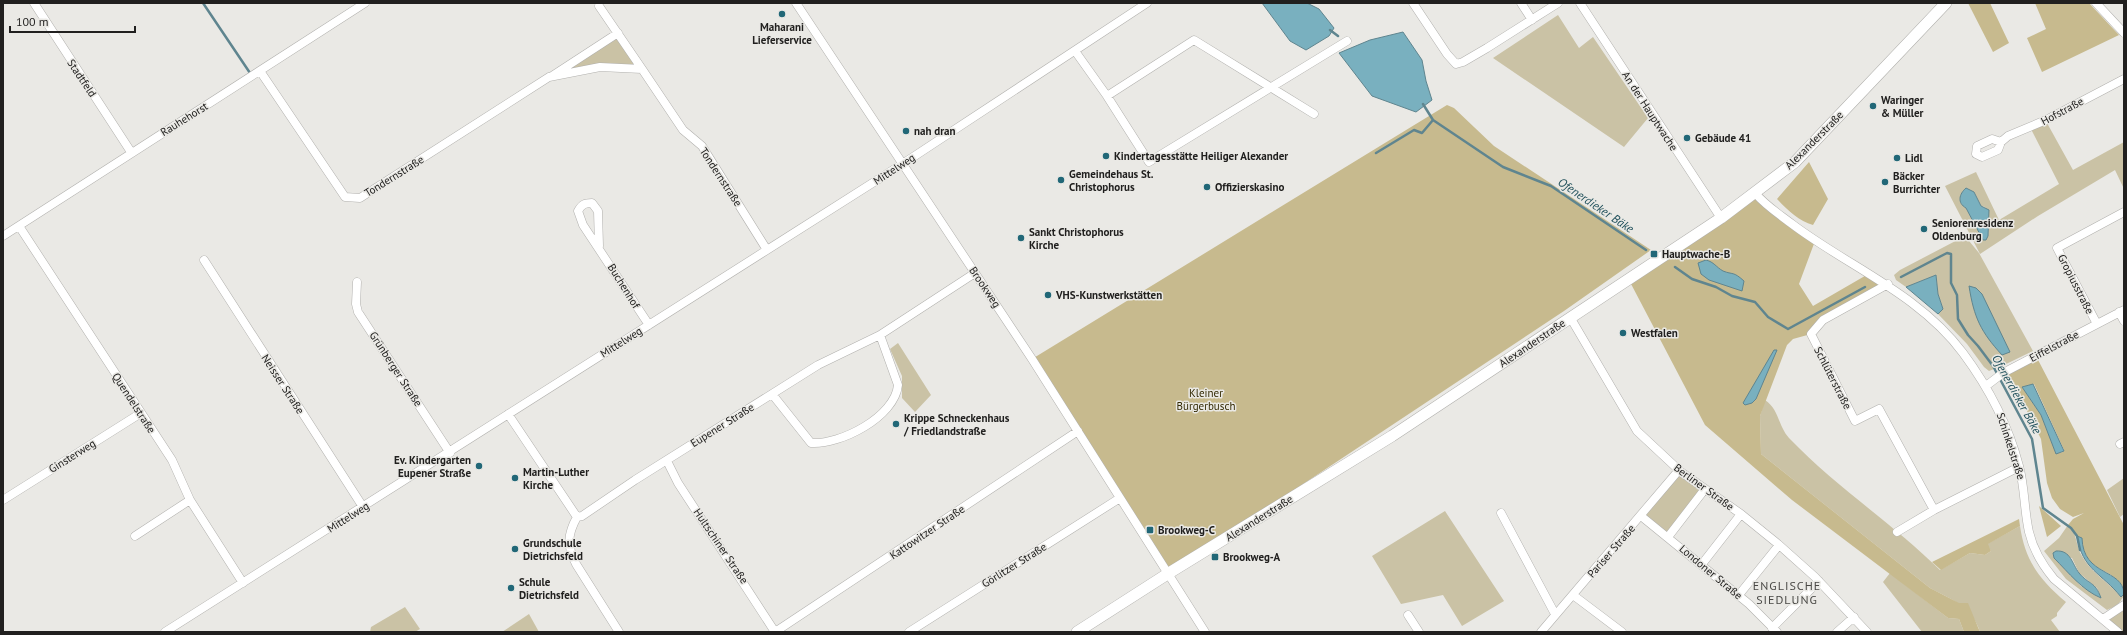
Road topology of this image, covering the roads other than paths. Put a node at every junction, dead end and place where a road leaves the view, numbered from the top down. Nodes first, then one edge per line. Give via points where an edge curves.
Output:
1 (34, 3) edge
2 (365, 3) edge
3 (796, 3) edge
4 (1147, 3) edge
5 (1413, 3) edge
6 (1521, 3) edge
7 (1558, 3) edge
8 (1580, 3) edge
9 (1946, 3) edge
10 (2096, 3) edge
11 (599, 6) dead end
12 (1532, 20) junction
13 (618, 33) junction
14 (2124, 33) edge
15 (1347, 41) dead end
16 (1075, 51) junction
17 (642, 69) junction
18 (260, 71) junction
19 (549, 77) junction
20 (2124, 79) edge
21 (1271, 87) junction
22 (1107, 96) junction
23 (1314, 114) dead end
24 (2001, 142) dead end
25 (131, 152) junction
26 (904, 163) junction
27 (1755, 193) junction
28 (2124, 212) edge
29 (1721, 218) junction
30 (19, 226) junction
31 (3, 236) edge
32 (599, 246) junction
33 (767, 250) junction
34 (204, 260) dead end
35 (975, 273) junction
36 (357, 282) dead end
37 (1888, 284) junction
38 (2122, 311) edge
39 (1570, 317) junction
40 (2124, 321) edge
41 (2097, 324) junction
42 (649, 325) junction
43 (880, 336) junction
44 (1986, 386) junction
45 (772, 394) junction
46 (141, 413) junction
47 (508, 414) junction
48 (1078, 431) junction
49 (450, 453) junction
50 (667, 461) junction
51 (2019, 467) junction
52 (1679, 470) junction
53 (1706, 489) junction
54 (1120, 498) junction
55 (3, 500) edge
56 (190, 500) junction
57 (363, 507) junction
58 (1934, 510) junction
59 (1501, 513) dead end
60 (1741, 514) junction
61 (1641, 516) junction
62 (577, 518) junction
63 (1897, 532) dead end
64 (135, 536) dead end
65 (1668, 537) junction
66 (1779, 545) junction
67 (1702, 564) junction
68 (1168, 573) junction
69 (1819, 581) junction
70 (243, 583) junction
71 (1573, 595) junction
72 (1738, 596) junction
73 (2124, 605) edge
74 (1555, 614) junction
75 (1408, 615) dead end
76 (1854, 617) junction
77 (2104, 619) junction
78 (1775, 630) edge
79 (165, 632) edge
80 (619, 632) edge
81 (775, 632) edge
82 (909, 632) edge
83 (1077, 632) edge
84 (1205, 632) edge
85 (1419, 632) edge
86 (1541, 632) edge
87 (1622, 632) edge
88 (1837, 632) edge
89 (1867, 632) edge
90 (2118, 632) edge

1 - 25 street, Stadtfeld
2 - 18 street, Rauhehorst
3 - 26 street, Brookweg
4 - 16 street, Mittelweg
5 - 12 street via 1456,64
6 - 12 street
7 - 12 street
8 - 29 street, An der Hauptwache
9 - 27 main road, Alexanderstraße via 1795,162
10 - 14 street
11 - 13 street, Tondernstraße
13 - 17 street, Tondernstraße
13 - 19 street, Tondernstraße
15 - 21 street
16 - 22 street
16 - 26 street, Mittelweg
17 - 19 street, Tondernstraße via 600,67
17 - 33 street, Tondernstraße via 683,130 702,146
18 - 19 street, Tondernstraße via 345,197 353,199 360,198
18 - 25 street, Rauhehorst
20 - 24 street, Hofstraße via 2046,120 2008,136
21 - 22 street via 1194,40
21 - 22 street via 1149,162
21 - 23 street
25 - 30 street, Rauhehorst
26 - 33 street, Mittelweg
26 - 35 street, Brookweg
27 - 29 main road, Alexanderstraße
27 - 37 street, Schinkelstraße via 1764,204 1812,239
28 - 41 street, Gropiusstraße via 2058,248
29 - 39 main road, Alexanderstraße
30 - 31 street, Rauhehorst
30 - 46 street, Quendelstraße
32 - 32 street, Buchenhof via 579,217 581,206 586,203 592,203 598,211
32 - 42 street, Buchenhof
33 - 42 street, Mittelweg
34 - 57 street, Neisser Straße
35 - 43 street, Eupener Straße
35 - 48 street, Brookweg
36 - 49 street, Grünberger Straße via 358,312
37 - 44 street, Schinkelstraße via 1941,329 1962,351
37 - 58 street, Schlüterstraße via 1823,320 1811,334 1855,421 1879,409
38 - 40 street
38 - 41 street, Eiffelstraße
39 - 52 street, Berliner Straße via 1637,431
39 - 68 main road, Alexanderstraße via 1392,436
41 - 44 street, Eiffelstraße via 2000,375
42 - 47 street, Mittelweg
43 - 45 street, Eupener Straße via 818,365
43 - 45 street via 898,385 898,392 889,408 876,420 863,427 829,443 811,443
44 - 51 street, Schinkelstraße via 2004,418
45 - 50 street, Eupener Straße
46 - 55 street, Ginsterweg
46 - 56 street, Quendelstraße via 172,460
47 - 49 street, Mittelweg
47 - 62 street
48 - 54 street, Brookweg
48 - 81 street, Kattowitzer Straße
49 - 57 street, Mittelweg
50 - 62 street, Eupener Straße
50 - 81 street, Hultschiner Straße via 678,483
51 - 58 street
51 - 77 street, Schinkelstraße via 2029,532 2046,569 2054,579
52 - 53 street, Berliner Straße
52 - 61 street, Pariser Straße
53 - 60 street, Berliner Straße
53 - 65 street
54 - 68 street, Brookweg
54 - 82 street, Görlitzer Straße
56 - 64 street
56 - 70 street, Quendelstraße
57 - 70 street, Mittelweg
58 - 63 street
59 - 74 street
60 - 66 street, Berliner Straße
60 - 67 street
61 - 65 street, Londoner Straße
61 - 71 street, Pariser Straße
62 - 80 street via 568,537 571,553
65 - 67 street, Londoner Straße
66 - 69 street, Berliner Straße
66 - 72 street
67 - 72 street, Londoner Straße
68 - 83 main road, Alexanderstraße
68 - 84 street, Brookweg
69 - 76 street, Berliner Straße
69 - 78 street
70 - 79 street, Mittelweg
71 - 74 street, Pariser Straße
71 - 87 street
72 - 78 street, Londoner Straße
73 - 77 street
74 - 86 street, Pariser Straße
75 - 85 street
76 - 88 street
76 - 89 street, Berliner Straße
77 - 90 street, Schinkelstraße

